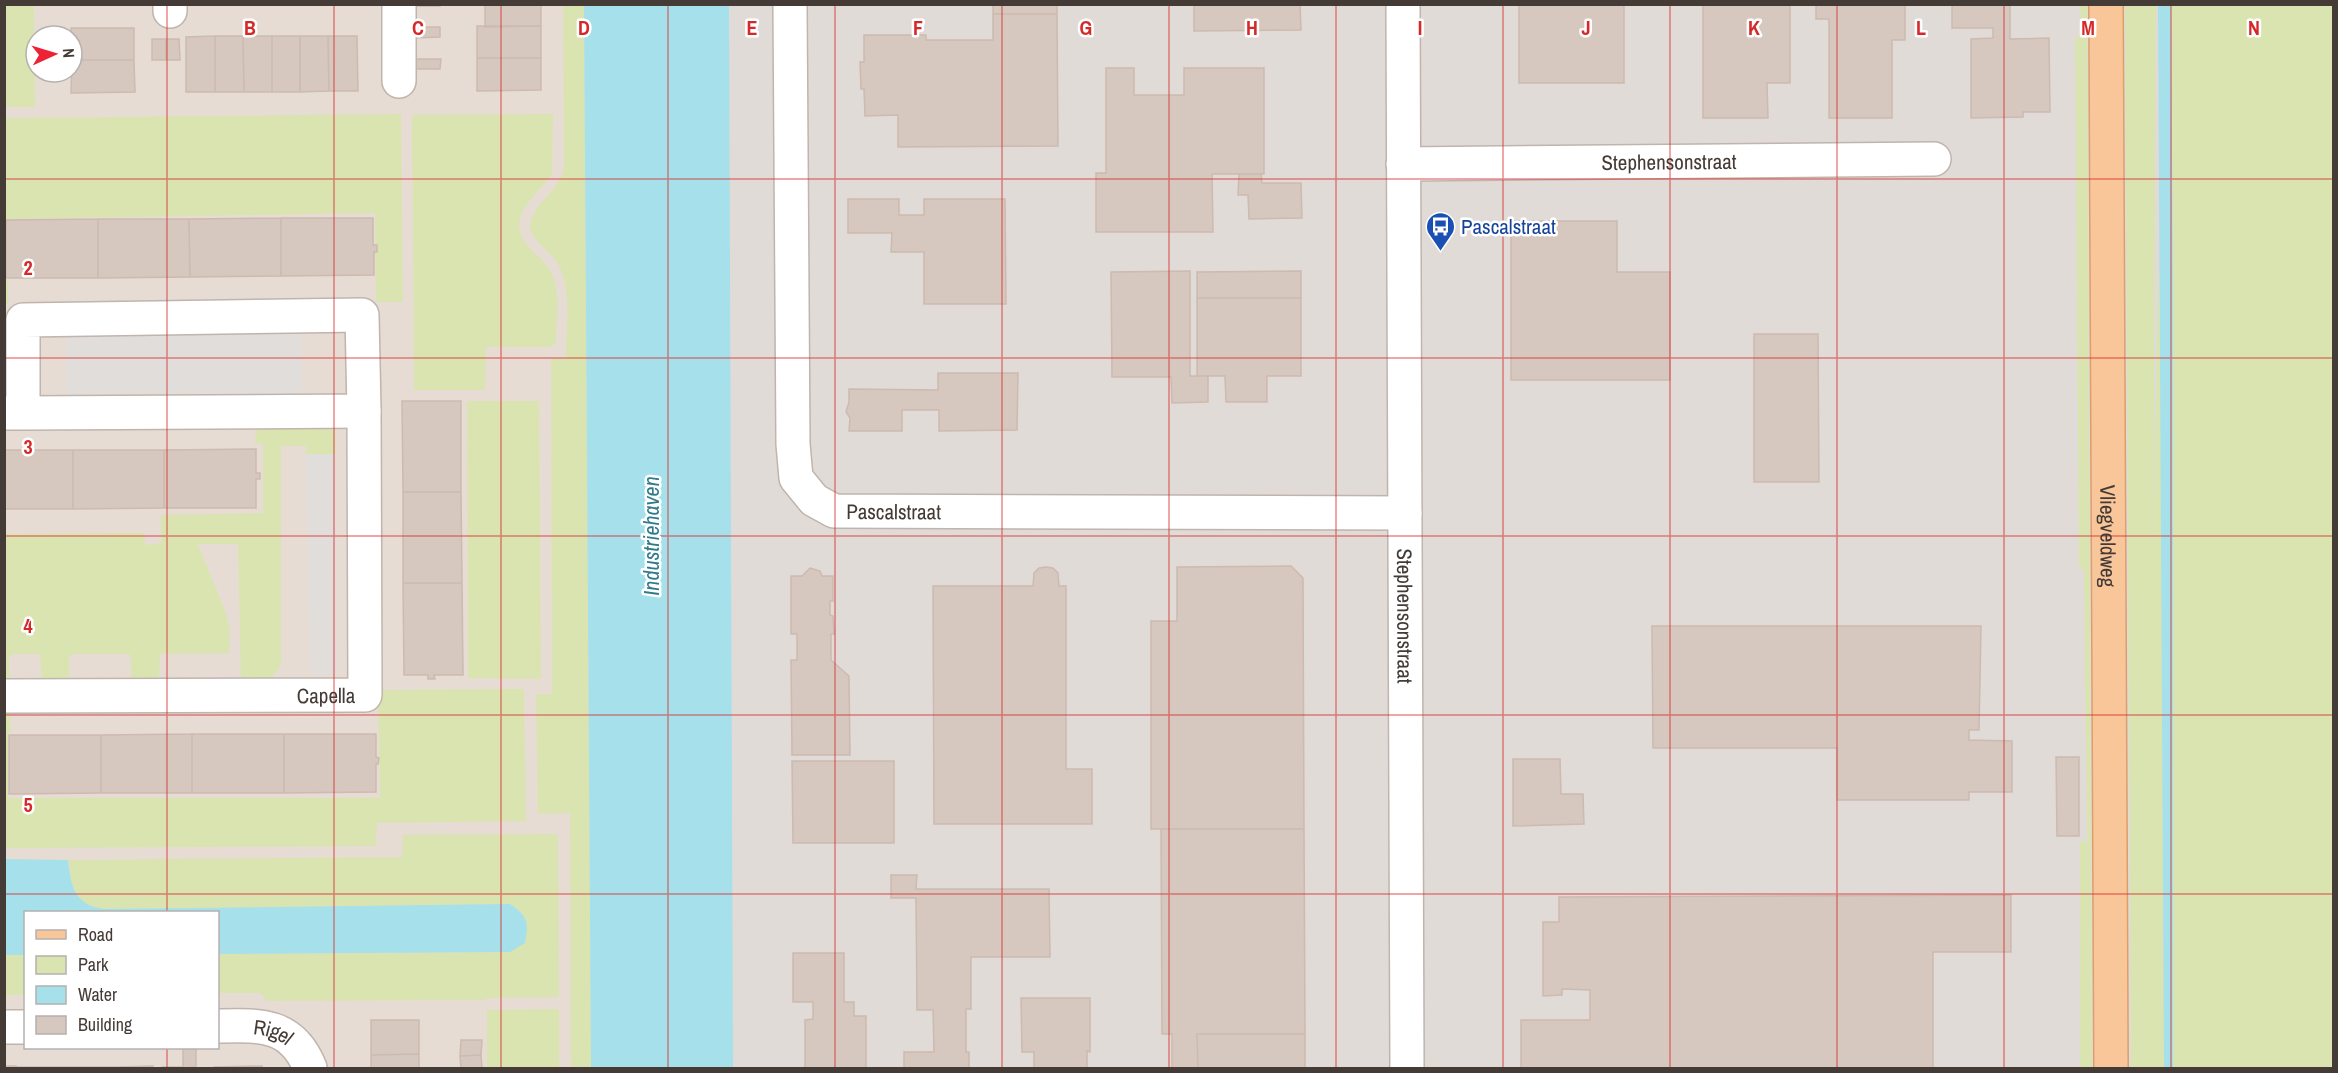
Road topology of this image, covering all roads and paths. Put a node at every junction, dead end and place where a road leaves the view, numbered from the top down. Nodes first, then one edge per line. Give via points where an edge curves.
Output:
1 (399, 4) edge
2 (790, 4) edge
3 (1403, 4) edge
4 (2106, 4) edge
5 (399, 81) dead end
6 (1934, 159) dead end
7 (1403, 164) junction
8 (364, 411) junction
9 (14, 413) edge
10 (1405, 513) junction
11 (4, 696) edge
12 (219, 1026) edge
13 (4, 1027) edge
14 (24, 1027) edge
15 (310, 1068) edge
16 (1407, 1068) edge
17 (2110, 1068) edge

1 - 5 street
2 - 10 street, Pascalstraat via 793,444 796,478 814,500 834,511
3 - 7 street, Stephensonstraat
4 - 17 main road, Vliegveldweg
6 - 7 street, Stephensonstraat
7 - 10 street, Stephensonstraat
8 - 9 street, Capella
8 - 9 street, Capella via 362,315 23,320
8 - 11 street, Capella via 365,695
10 - 16 street, Stephensonstraat
12 - 15 street, Rigel via 260,1025 287,1035 304,1054
13 - 14 street

